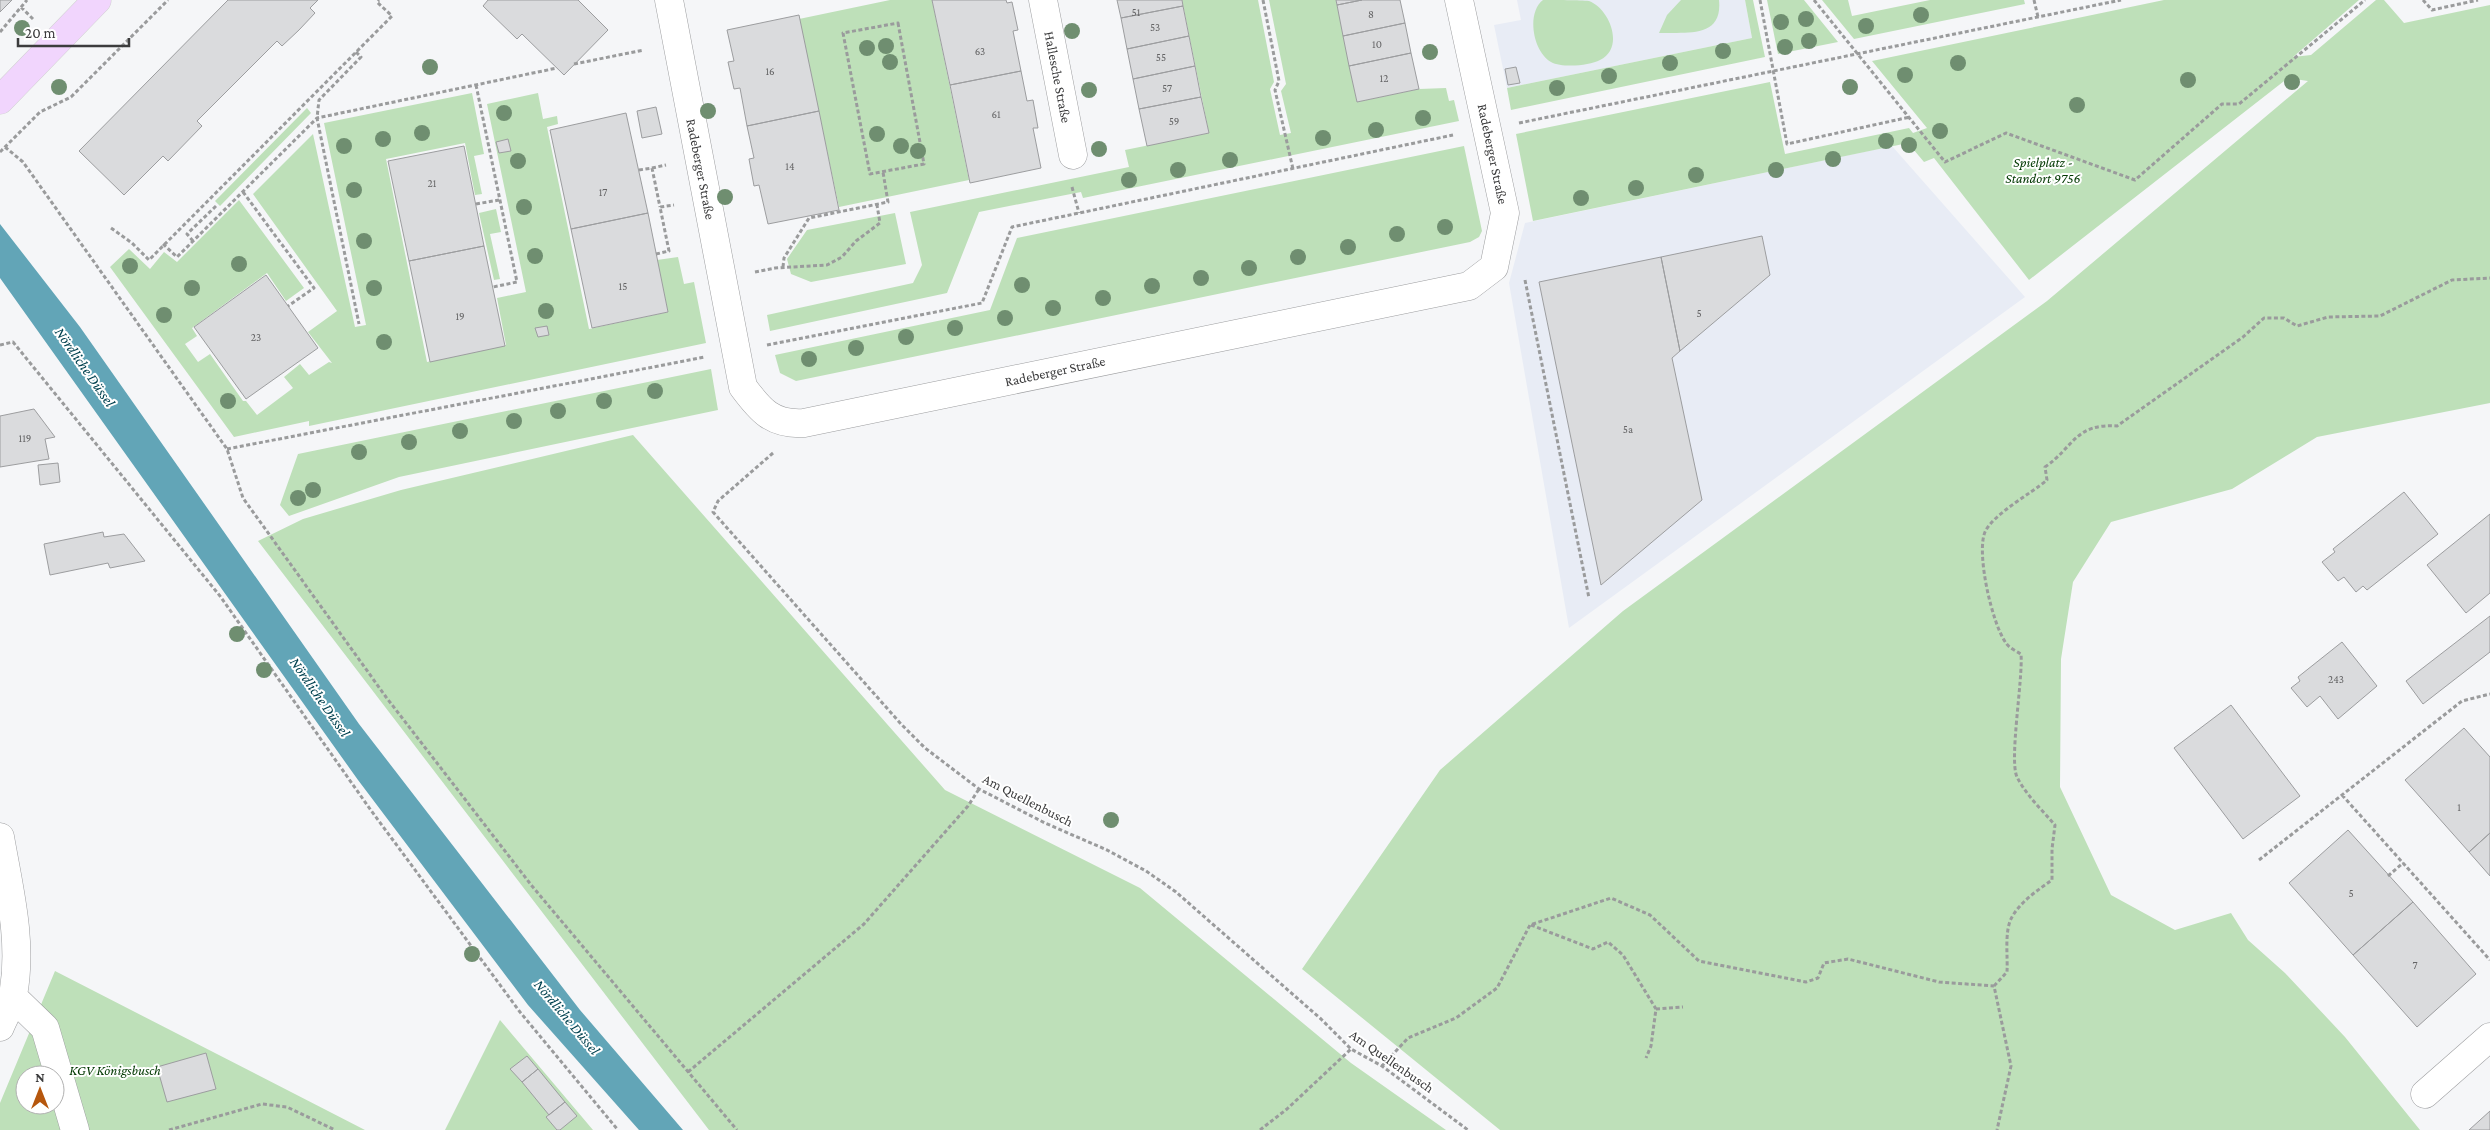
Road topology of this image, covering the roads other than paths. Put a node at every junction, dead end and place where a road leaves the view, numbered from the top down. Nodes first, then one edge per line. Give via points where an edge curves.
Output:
1 (97, 0) edge
2 (669, 0) edge
3 (1043, 0) edge
4 (1459, 0) edge
5 (0, 100) edge
6 (1073, 155) dead end
7 (0, 837) edge
8 (12, 997) junction
9 (0, 1027) edge
10 (2490, 1037) edge
11 (2425, 1094) dead end
12 (76, 1130) edge

1 - 5 main road
2 - 4 street, Radeberger Straße via 743,386 760,411 786,424 804,423 1469,286 1494,267 1506,213
3 - 6 street, Hallesche Straße
7 - 8 street via 16,925
8 - 9 street
8 - 12 street via 45,1028
10 - 11 street

